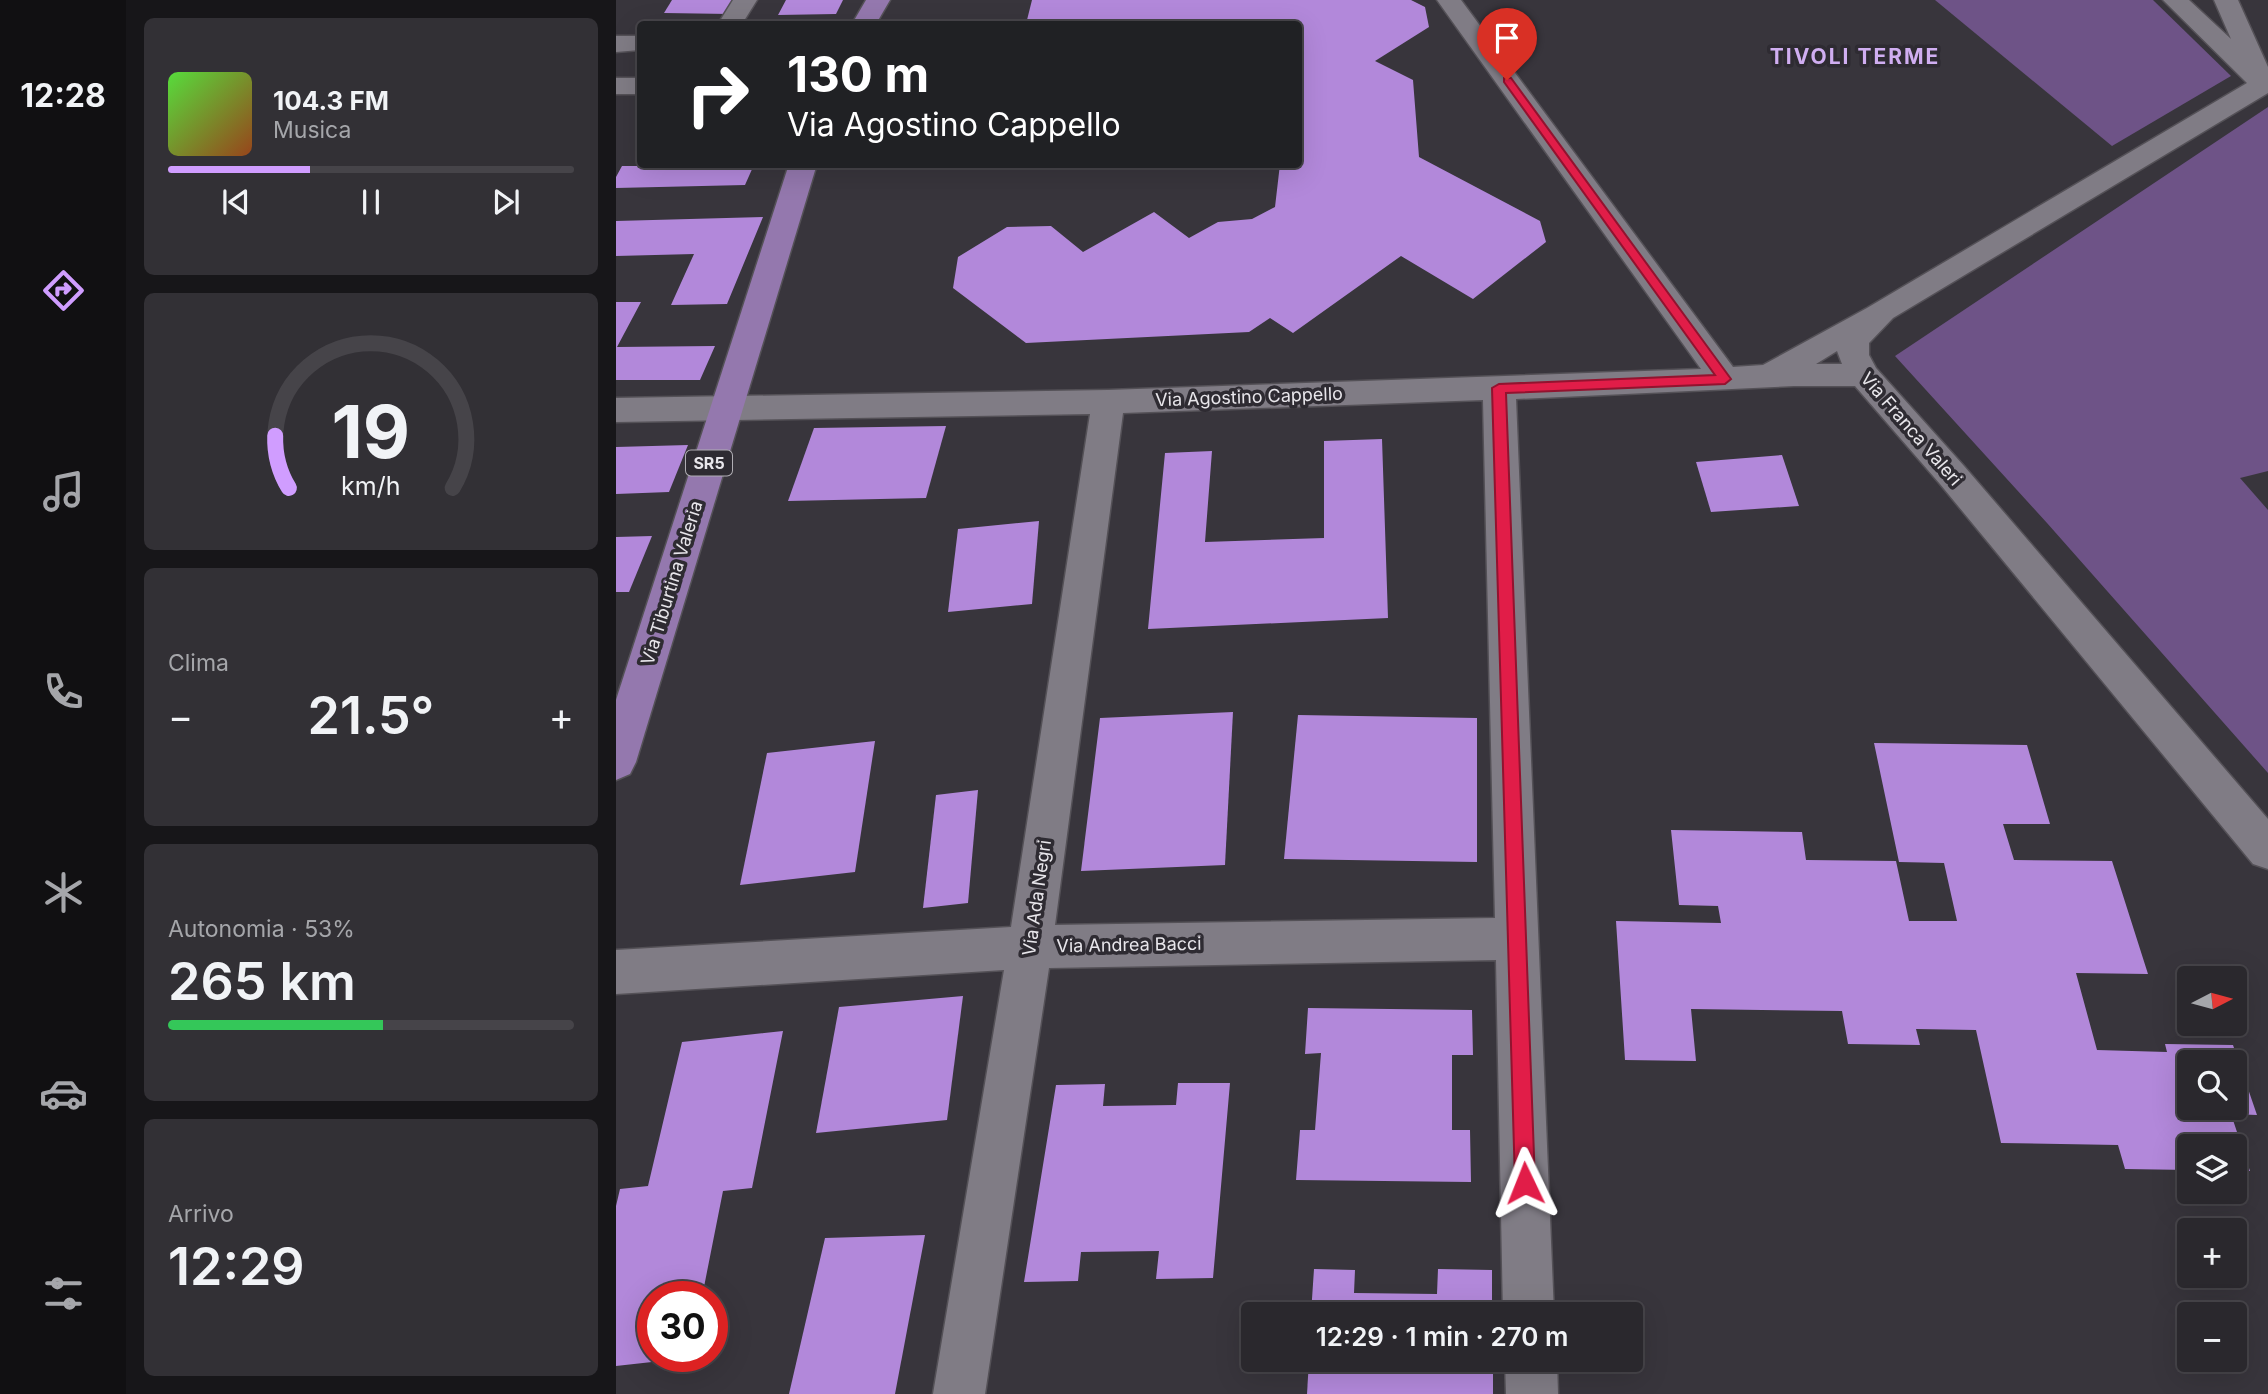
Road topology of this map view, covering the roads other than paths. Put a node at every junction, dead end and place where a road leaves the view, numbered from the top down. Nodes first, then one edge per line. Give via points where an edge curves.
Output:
1 (744, 0) edge
2 (878, 0) edge
3 (1449, 0) edge
4 (2175, 0) edge
5 (2226, 0) edge
6 (732, 21) edge
7 (866, 21) edge
8 (637, 43) edge
9 (616, 44) edge
10 (2266, 83) edge
11 (616, 86) edge
12 (637, 86) edge
13 (802, 168) edge
14 (1882, 311) junction
15 (1770, 376) junction
16 (1863, 376) junction
17 (1725, 379) junction
18 (1499, 388) junction
19 (1108, 402) junction
20 (727, 407) junction
21 (616, 410) edge
22 (616, 762) edge
23 (2268, 850) edge
24 (1517, 939) junction
25 (1030, 947) junction
26 (616, 972) edge
27 (1529, 1302) edge
28 (1531, 1372) edge
29 (959, 1394) edge
30 (1532, 1394) edge

1 - 6 street
2 - 7 main road
3 - 17 street
4 - 10 street
5 - 10 street
8 - 9 street
10 - 14 street, Via Franca Valeri
11 - 12 street
13 - 20 main road, Via Tiburtina Valeria / SR5
14 - 15 street
14 - 16 street, Via Franca Valeri via 1853,343
15 - 16 street, Via Agostino Cappello
15 - 17 street, Via Agostino Cappello
16 - 23 street, Via Franca Valeri
17 - 18 street, Via Agostino Cappello
18 - 19 street, Via Agostino Cappello
18 - 24 street
19 - 20 street, Via Agostino Cappello
19 - 25 street, Via Ada Negri
20 - 21 street, Via Agostino Cappello
20 - 22 main road, Via Tiburtina Valeria / SR5
24 - 25 street, Via Andrea Bacci
24 - 27 street
25 - 26 street, Via Andrea Bacci
25 - 29 street, Via Ada Negri
28 - 30 street

